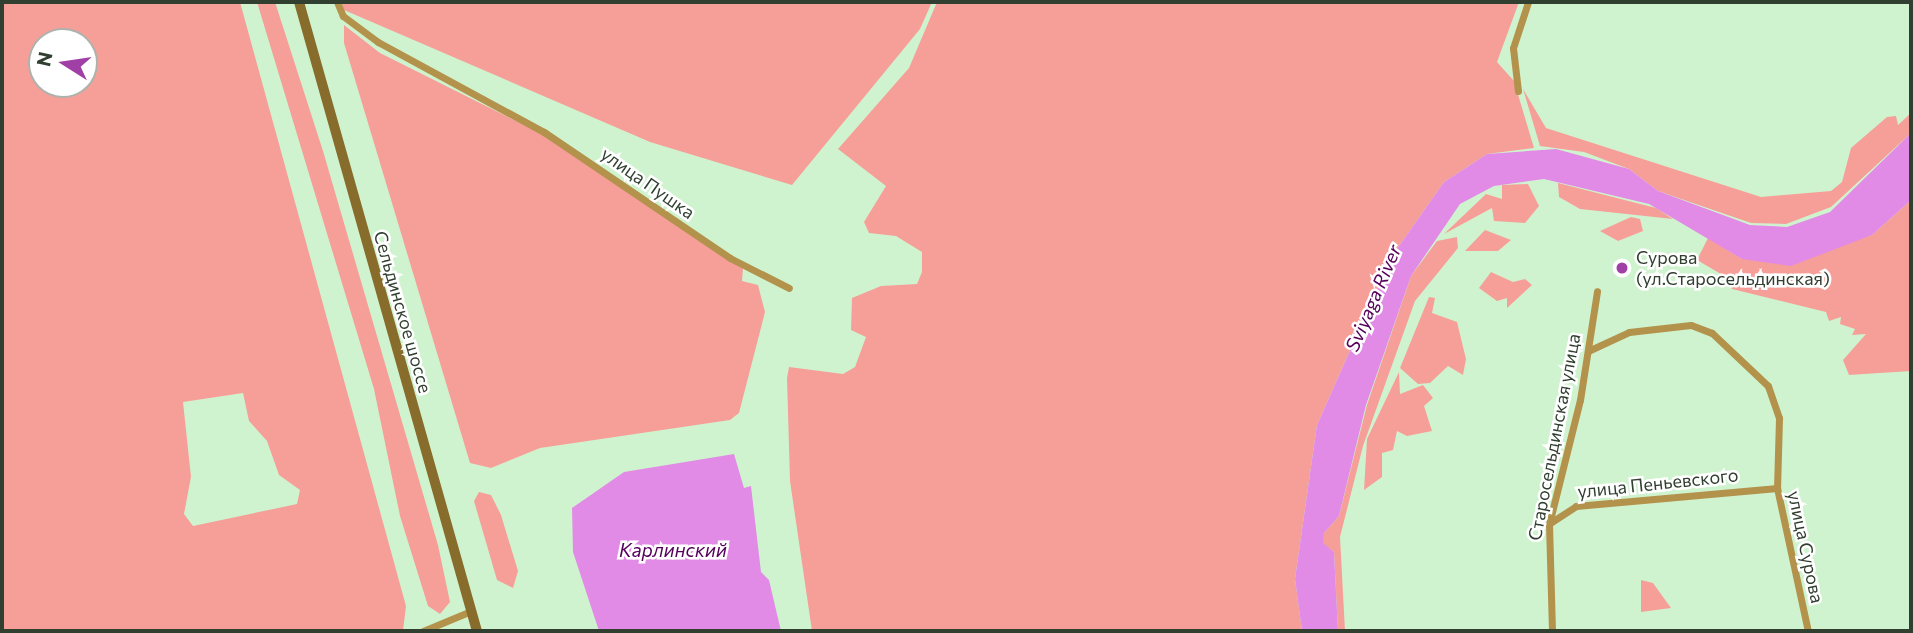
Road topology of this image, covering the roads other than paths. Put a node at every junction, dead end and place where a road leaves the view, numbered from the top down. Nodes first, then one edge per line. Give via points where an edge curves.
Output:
1 (299, 2) edge
2 (337, 2) edge
3 (1528, 2) edge
4 (1518, 91) dead end
5 (789, 288) dead end
6 (1597, 291) dead end
7 (1588, 351) junction
8 (1777, 488) junction
9 (1549, 524) junction
10 (471, 611) junction
11 (423, 631) edge
12 (477, 631) edge
13 (1552, 631) edge
14 (1808, 631) edge

1 - 10 main road, Сельдинское шоссе
2 - 5 street, улица Пушка via 343,16 378,42 488,106 544,132 730,258
3 - 4 street via 1513,48
6 - 7 street, Старосельдинская улица
7 - 8 street, улица Сурова via 1648,328 1690,325 1712,333 1774,395 1781,440
7 - 9 street, Старосельдинская улица
8 - 9 street, улица Пеньевского via 1576,506
8 - 14 street, улица Сурова
9 - 13 street, Старосельдинская улица
10 - 11 street
10 - 12 main road, Сельдинское шоссе

